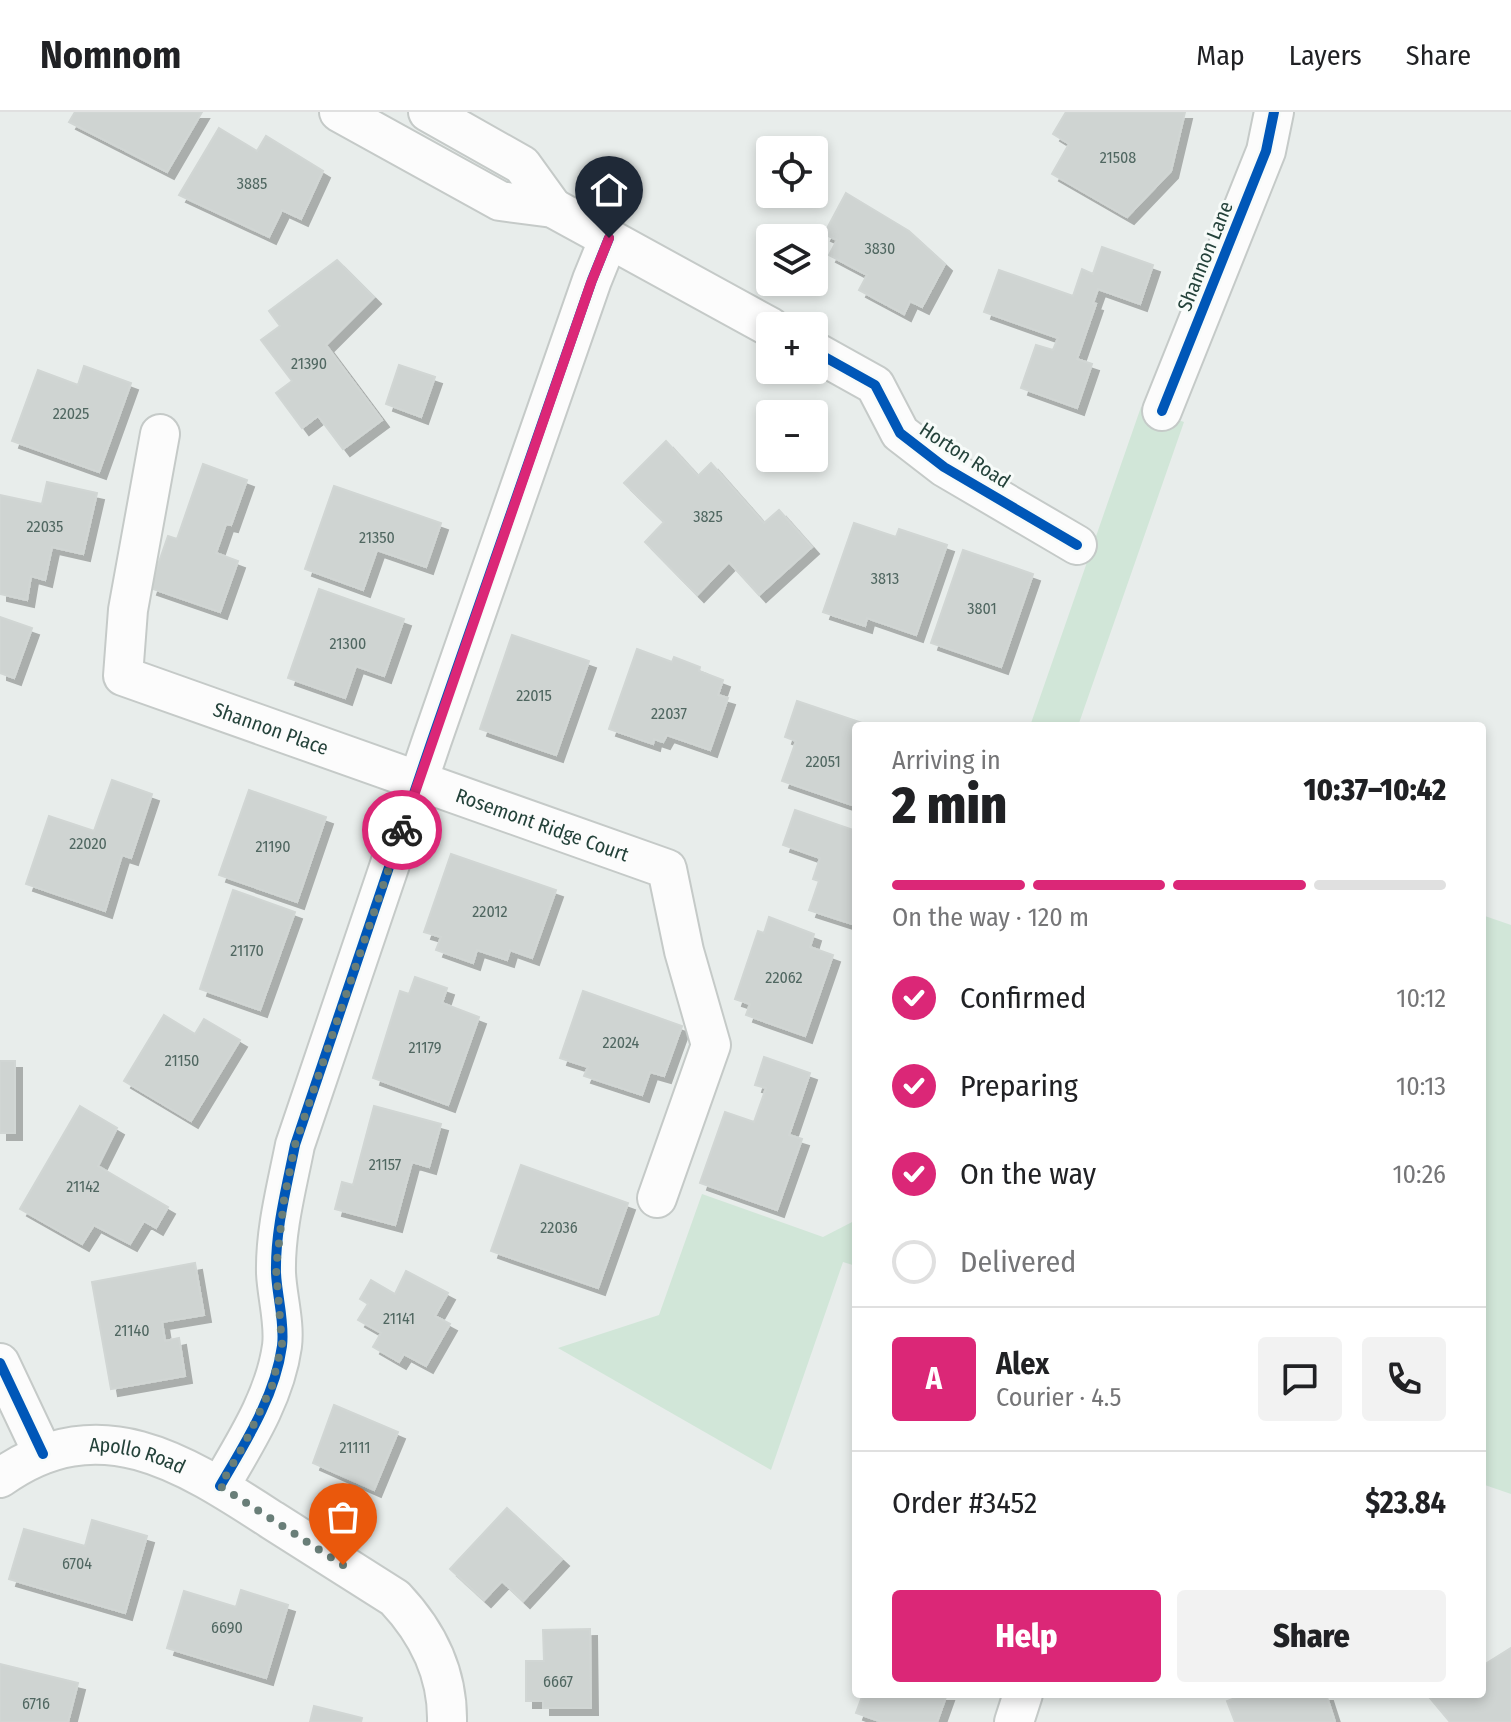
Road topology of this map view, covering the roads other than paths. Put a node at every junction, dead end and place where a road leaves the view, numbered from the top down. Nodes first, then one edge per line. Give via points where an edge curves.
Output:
1 (339, 112) edge
2 (428, 112) edge
3 (1274, 112) edge
4 (553, 208) junction
5 (609, 238) junction
6 (756, 319) edge
7 (828, 359) edge
8 (1162, 411) dead end
9 (160, 434) dead end
10 (1077, 545) dead end
11 (419, 780) junction
12 (657, 1198) dead end
13 (0, 1363) edge
14 (43, 1454) junction
15 (0, 1478) edge
16 (220, 1486) junction
17 (1022, 1698) edge
18 (447, 1722) edge
19 (1014, 1722) edge

1 - 4 street via 500,201
2 - 4 street via 522,165
3 - 8 street, Shannon Lane via 1266,151
4 - 5 street
5 - 6 street
5 - 11 street
7 - 10 street, Horton Road via 875,385 900,433 944,467
9 - 11 street, Shannon Place via 128,610 123,676
11 - 12 street, Rosemont Ridge Court via 667,869 711,1045
11 - 16 street via 295,1145 276,1268 282,1344 272,1386
13 - 14 street
14 - 15 street, Apollo Road
14 - 16 street, Apollo Road via 86,1444 133,1447
16 - 18 street, Apollo Road via 395,1598 430,1644 443,1683
17 - 19 street

